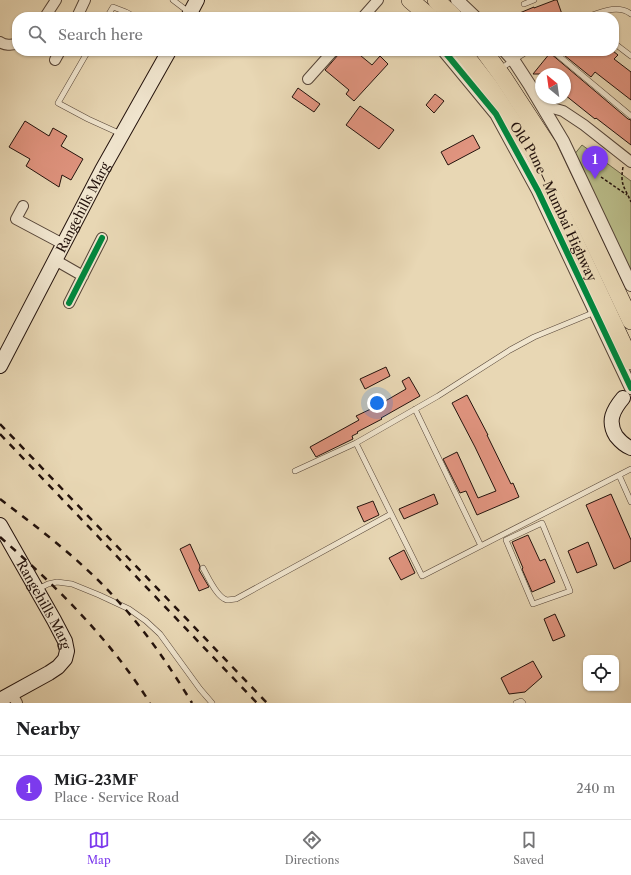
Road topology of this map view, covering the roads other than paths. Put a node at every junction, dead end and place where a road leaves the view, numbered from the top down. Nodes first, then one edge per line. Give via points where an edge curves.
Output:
1 (56, 0) edge
2 (85, 0) edge
3 (173, 0) edge
4 (197, 0) edge
5 (378, 0) edge
6 (406, 0) edge
7 (410, 0) edge
8 (436, 0) edge
9 (457, 0) edge
10 (534, 0) edge
11 (524, 4) dead end
12 (48, 12) edge
13 (79, 12) edge
14 (110, 12) edge
15 (126, 12) edge
16 (186, 12) edge
17 (191, 12) edge
18 (367, 12) edge
19 (412, 12) edge
20 (424, 12) edge
21 (449, 12) edge
22 (470, 12) edge
23 (601, 12) edge
24 (631, 14) edge
25 (0, 42) edge
26 (12, 44) edge
27 (619, 47) edge
28 (85, 56) edge
29 (166, 56) edge
30 (329, 56) edge
31 (448, 56) edge
32 (466, 56) edge
33 (488, 56) edge
34 (510, 56) edge
35 (520, 56) edge
36 (559, 56) edge
37 (631, 56) edge
38 (514, 60) junction
39 (498, 70) junction
40 (308, 79) dead end
41 (542, 105) junction
42 (631, 116) edge
43 (122, 134) junction
44 (628, 159) edge
45 (23, 206) dead end
46 (102, 238) dead end
47 (64, 244) junction
48 (55, 260) junction
49 (83, 276) junction
50 (631, 285) edge
51 (69, 303) dead end
52 (595, 312) junction
53 (631, 320) edge
54 (631, 361) edge
55 (0, 366) edge
56 (627, 393) edge
57 (416, 409) junction
58 (356, 443) junction
59 (631, 448) edge
60 (631, 469) edge
61 (295, 471) dead end
62 (619, 475) junction
63 (631, 502) edge
64 (391, 514) junction
65 (2, 533) edge
66 (505, 537) junction
67 (481, 546) junction
68 (203, 568) dead end
69 (37, 590) junction
70 (10, 699) edge
71 (212, 703) edge
72 (516, 703) edge
73 (523, 703) edge

1 - 12 street
2 - 13 street
3 - 16 lane
4 - 17 main road
5 - 18 street
6 - 19 street
7 - 20 highway
8 - 21 highway
9 - 22 street
10 - 11 lane
14 - 15 lane via 113,7
23 - 24 lane via 619,9
25 - 26 street
27 - 37 lane
28 - 43 lane via 58,103 88,120
29 - 43 main road, Rangehills Marg
30 - 40 street
31 - 52 street via 496,114 538,191
32 - 54 highway, Old Pune–Mumbai Highway via 534,154
33 - 39 highway, Old Pune–Mumbai Highway
34 - 38 street
35 - 38 lane
36 - 42 lane
38 - 39 lane
38 - 41 street
39 - 53 highway, Old Pune–Mumbai Highway via 548,146
41 - 44 street via 564,111
41 - 50 street via 563,141
43 - 47 main road, Rangehills Marg
45 - 47 street via 16,219
46 - 49 street
47 - 48 main road, Rangehills Marg
48 - 49 street
48 - 55 main road, Rangehills Marg
49 - 51 street
52 - 56 street
52 - 57 lane via 534,337 510,350
56 - 59 main road via 613,413 611,422 617,437
57 - 58 lane
57 - 67 lane
58 - 61 lane
58 - 64 lane
60 - 62 lane
62 - 63 lane
62 - 66 lane
64 - 67 lane via 422,576
64 - 68 lane via 236,599 221,598
65 - 69 main road, Rangehills Marg
66 - 66 lane via 533,604 570,591 542,523
66 - 67 lane
69 - 70 main road, Rangehills Marg via 65,641 67,651 65,659 58,667
69 - 71 lane via 57,582 72,584 129,609 160,634
72 - 73 lane via 521,700

